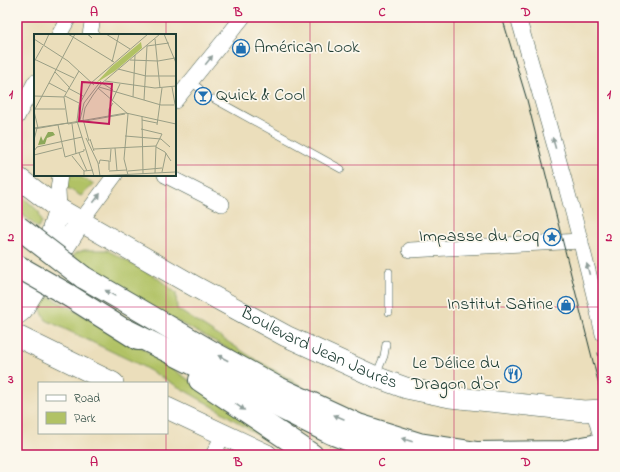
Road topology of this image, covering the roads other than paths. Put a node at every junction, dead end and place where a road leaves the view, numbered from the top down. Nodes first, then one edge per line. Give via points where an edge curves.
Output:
1 (69, 17) edge
2 (93, 17) edge
3 (243, 17) edge
4 (518, 17) edge
5 (60, 34) edge
6 (90, 34) edge
7 (34, 84) edge
8 (214, 99) dead end
9 (176, 100) edge
10 (17, 117) edge
11 (17, 169) edge
12 (341, 169) dead end
13 (60, 176) edge
14 (114, 176) edge
15 (167, 176) edge
16 (17, 177) edge
17 (40, 187) dead end
18 (222, 204) dead end
19 (59, 209) junction
20 (80, 222) junction
21 (17, 226) edge
22 (581, 241) junction
23 (410, 250) dead end
24 (389, 272) dead end
25 (23, 280) edge
26 (389, 312) dead end
27 (17, 314) edge
28 (126, 330) junction
29 (603, 334) edge
30 (17, 336) edge
31 (386, 344) dead end
32 (338, 351) dead end
33 (357, 360) dead end
34 (378, 370) junction
35 (71, 371) dead end
36 (96, 382) edge
37 (111, 382) edge
38 (168, 409) edge
39 (600, 410) edge
40 (168, 416) edge
41 (221, 438) junction
42 (600, 439) edge
43 (213, 455) edge
44 (251, 455) edge
45 (267, 455) edge
46 (312, 455) edge
47 (397, 455) edge

1 - 5 street
2 - 6 street
9 -> 3 street via 195,85
22 -> 4 street
7 - 10 street
8 - 12 lane
11 - 17 lane
13 - 19 street
20 -> 14 street
15 - 18 street
16 - 19 main road, Boulevard Jean Jaurès
19 - 20 main road, Boulevard Jean Jaurès
19 - 20 main road via 57,243
20 - 34 main road, Boulevard Jean Jaurès via 286,336
42 -> 21 main road, bridge via 563,452 477,453 419,444 358,425 333,415 230,362 83,277
22 - 23 street
29 -> 22 street
24 - 26 lane
25 - 27 main road via 22,310
25 - 28 main road, bridge via 68,295
28 -> 46 main road
28 - 47 main road via 331,433
30 - 37 main road
31 - 34 lane
32 - 33 lane
34 - 39 main road, Boulevard Jean Jaurès via 406,388 450,398
35 - 36 lane
38 - 41 main road
39 - 42 main road
40 - 41 lane
41 - 43 street
41 - 44 lane
41 - 45 main road

